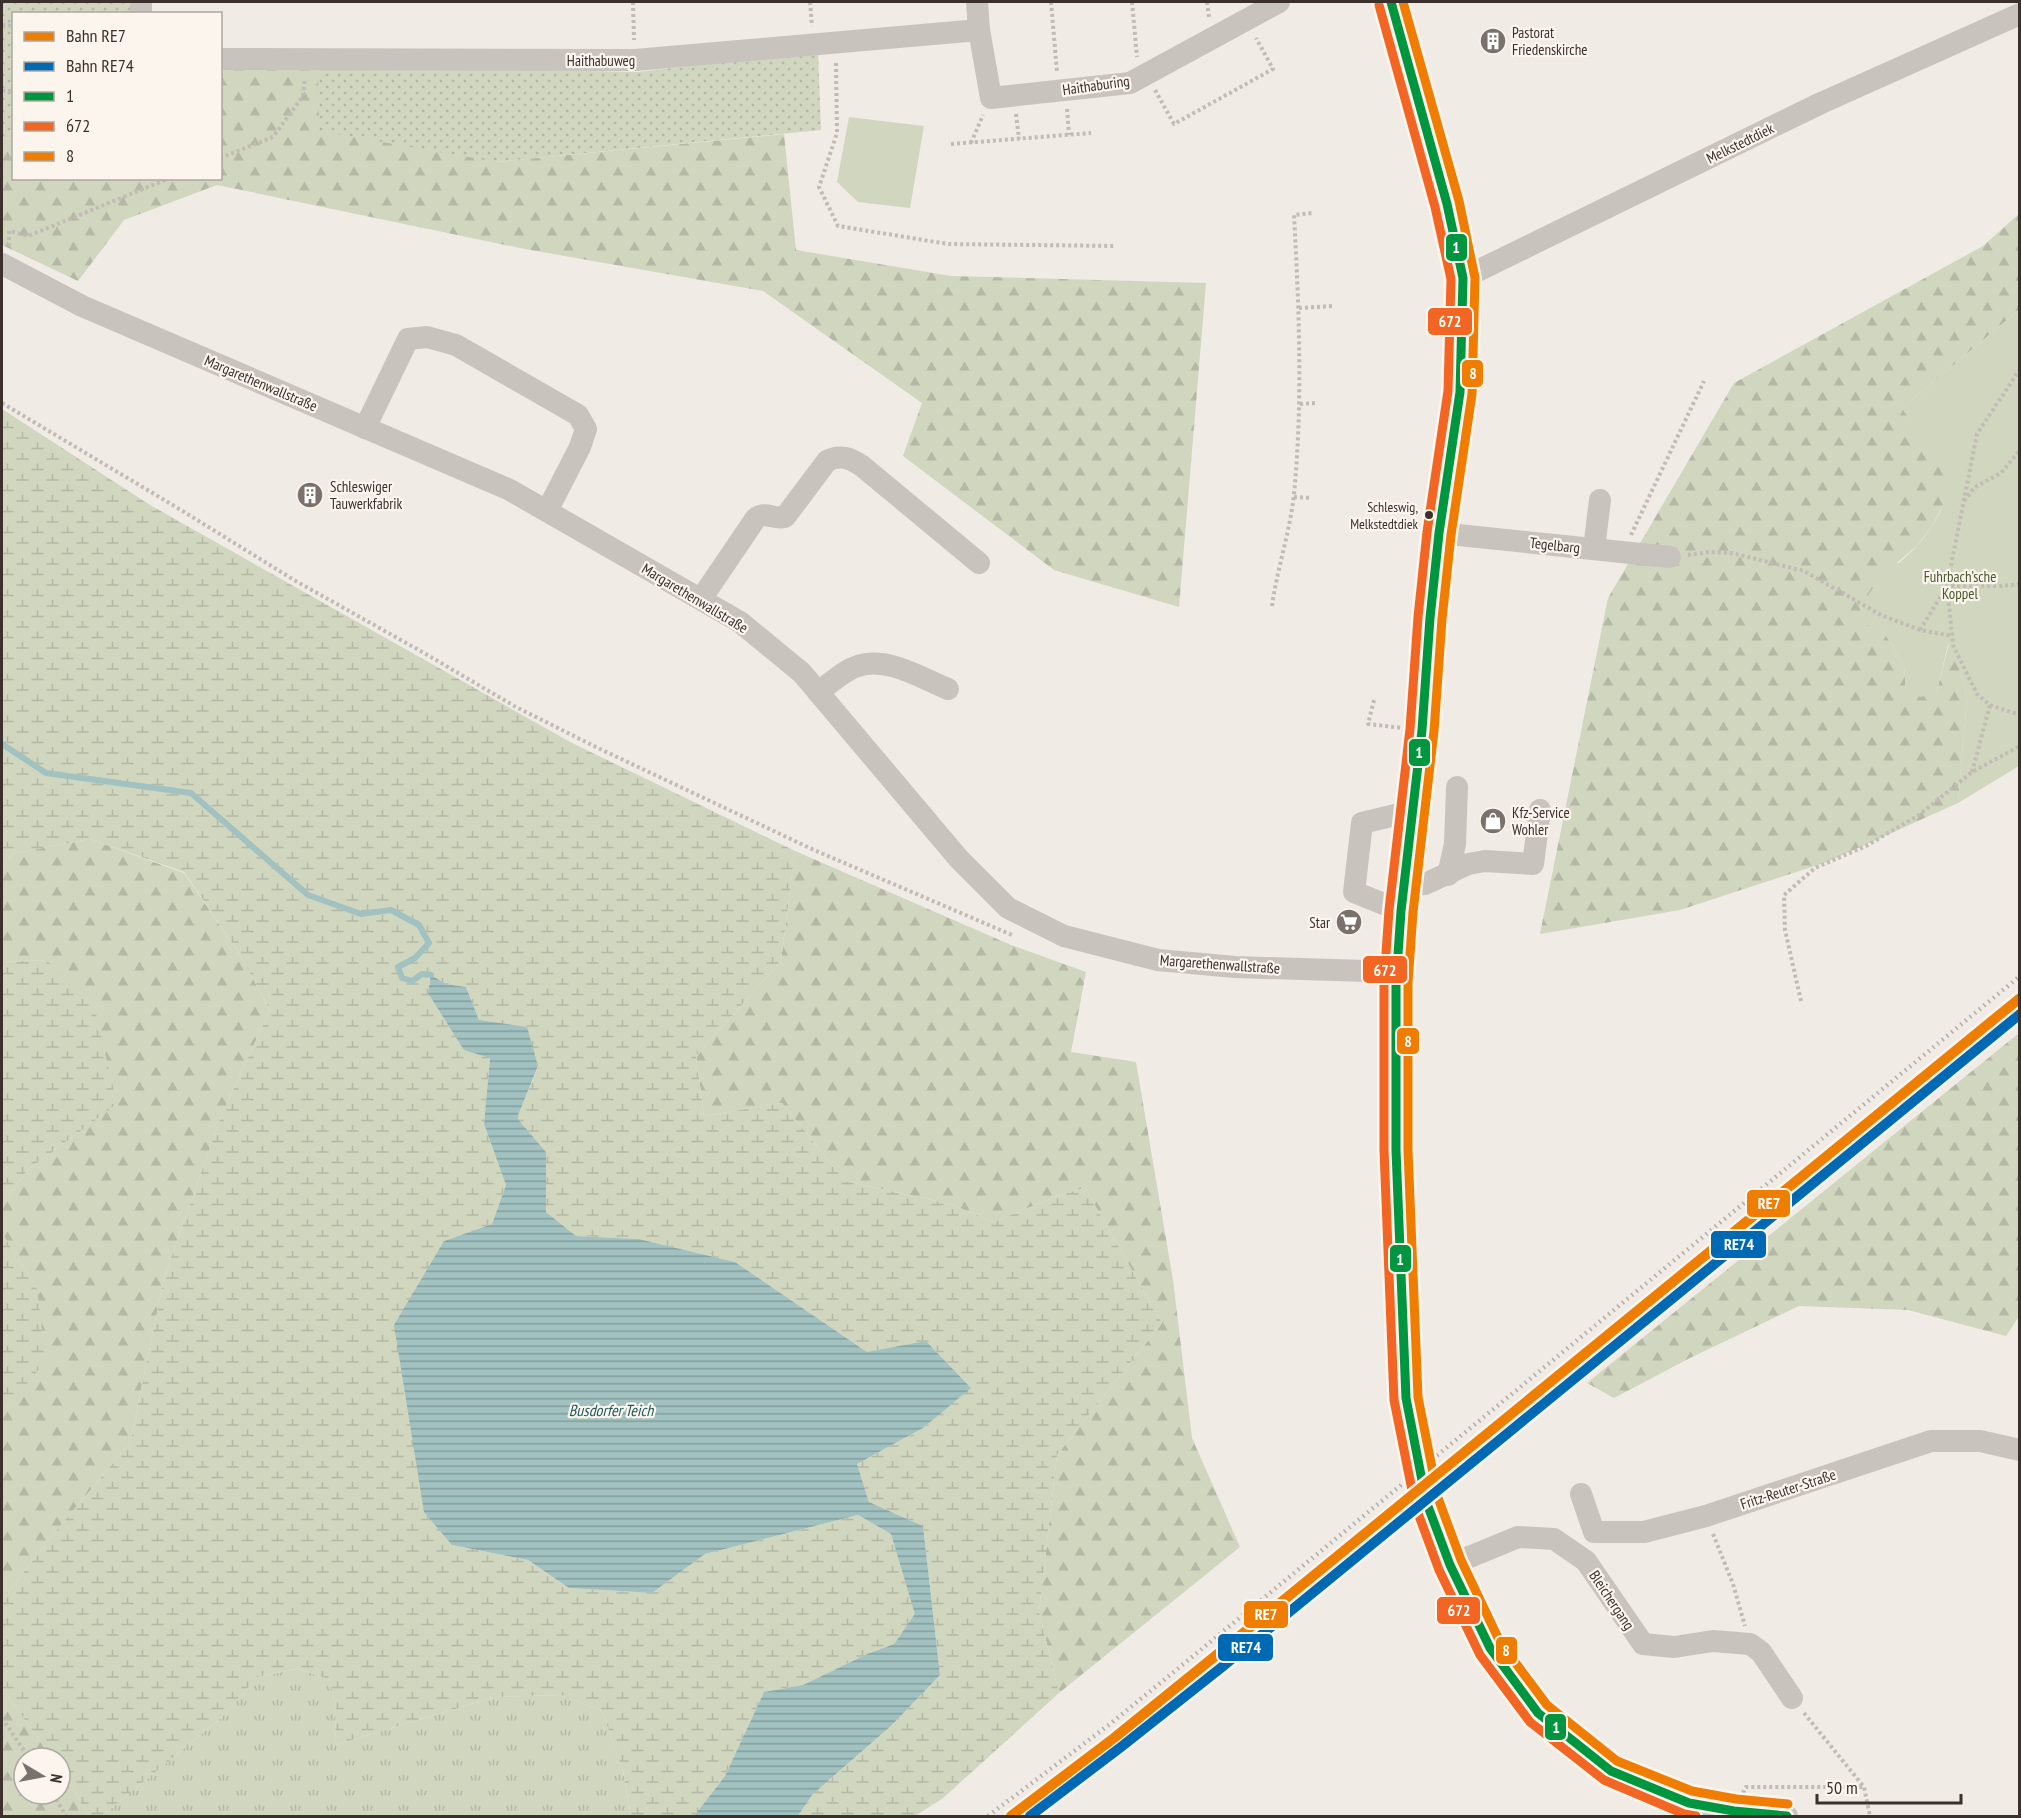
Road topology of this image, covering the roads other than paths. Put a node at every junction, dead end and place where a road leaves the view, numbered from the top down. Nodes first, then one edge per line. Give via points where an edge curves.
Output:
1 (976, 2) edge
2 (1279, 2) edge
3 (1391, 2) edge
4 (2019, 14) edge
5 (980, 30) junction
6 (222, 59) edge
7 (4, 266) edge
8 (1463, 278) junction
9 (365, 428) junction
10 (1600, 501) dead end
11 (548, 512) junction
12 (1439, 534) junction
13 (1594, 549) junction
14 (1670, 557) road end
15 (978, 563) dead end
16 (701, 599) junction
17 (948, 689) dead end
18 (818, 692) junction
19 (1457, 787) dead end
20 (1540, 810) dead end
21 (1412, 811) junction
22 (1448, 874) junction
23 (1404, 885) junction
24 (1401, 911) junction
25 (1397, 972) junction
26 (2019, 1450) edge
27 (1581, 1494) dead end
28 (1450, 1565) junction
29 (1792, 1698) road end
30 (1734, 1814) edge
31 (1786, 1816) edge

1 - 5 street
2 - 5 street, Haithaburing via 1130,83 991,98
3 - 8 street via 1447,204
4 - 8 street, Melkstedtdiek via 1820,104
5 - 6 street, Haithabuweg via 635,60
7 - 9 street, Margarethenwallstraße via 82,306
8 - 12 street via 1460,392
9 - 11 street, Margarethenwallstraße via 510,490
9 - 11 street via 408,339 427,337 456,345 578,415 586,429
10 - 13 street
11 - 16 street, Margarethenwallstraße
12 - 13 street, Tegelbarg
12 - 21 street
13 - 14 street, Tegelbarg
15 - 16 street via 862,466 834,457 785,517 766,514 756,518
16 - 18 street, Margarethenwallstraße via 740,622 802,673
17 - 18 street via 903,669 874,662 856,666
18 - 25 street, Margarethenwallstraße via 959,859 1008,908 1065,936 1158,960 1235,967
19 - 22 street via 1455,844
20 - 22 street via 1533,864 1485,861
21 - 23 street
21 - 24 street via 1362,823 1354,892
22 - 23 street via 1425,884
23 - 24 street
24 - 25 street
25 - 28 street via 1396,1150 1406,1398 1426,1501
26 - 27 street, Fritz-Reuter-Straße via 1980,1441 1931,1441 1706,1516 1644,1532 1594,1532
28 - 29 street, Bleichergang via 1518,1537 1554,1539 1586,1561 1643,1644 1750,1644 1761,1652
28 - 30 street via 1490,1648 1538,1713 1611,1771 1689,1803
30 - 31 street

